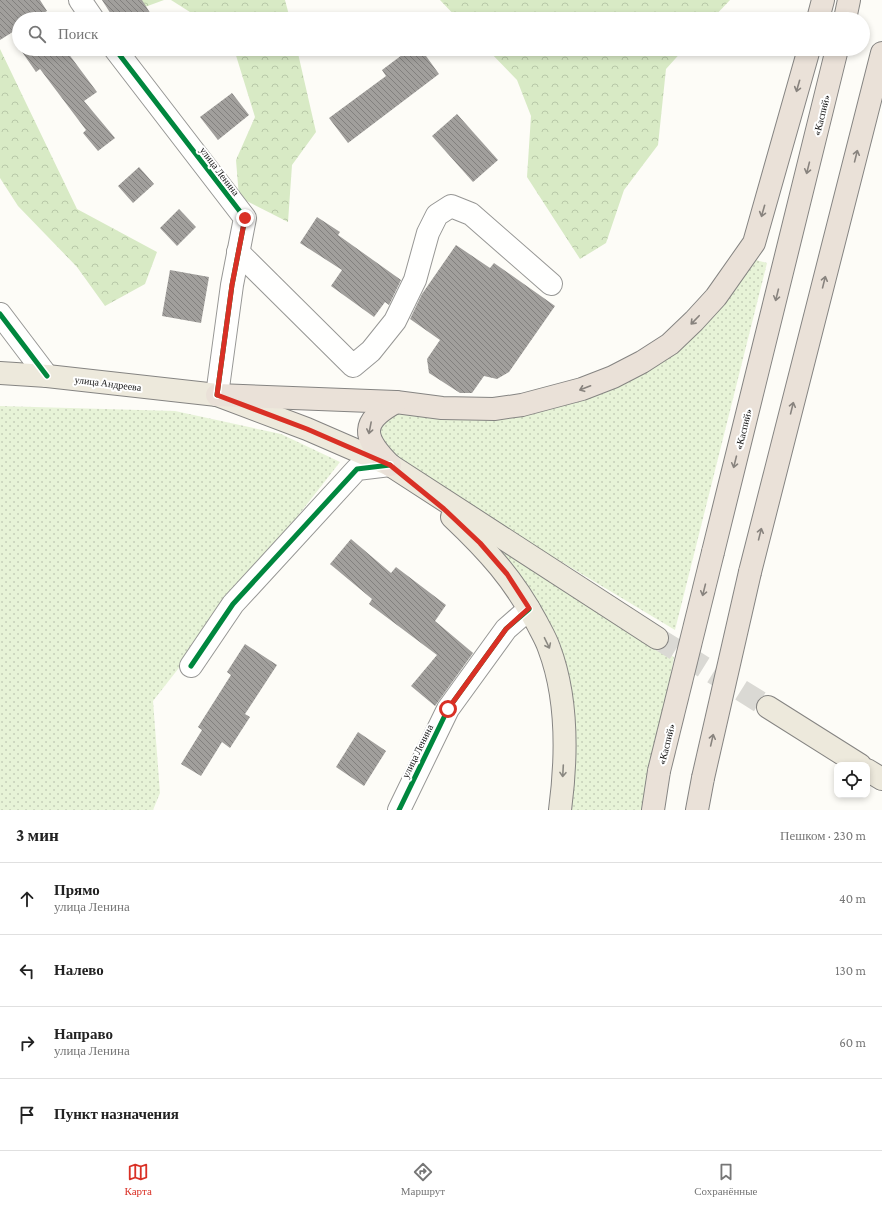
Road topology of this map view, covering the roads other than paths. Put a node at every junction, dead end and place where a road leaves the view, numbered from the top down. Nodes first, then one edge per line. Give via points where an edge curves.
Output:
1 (80, 0) edge
2 (823, 0) edge
3 (849, 0) edge
4 (88, 12) edge
5 (820, 12) edge
6 (846, 12) edge
7 (882, 53) edge
8 (120, 56) edge
9 (807, 56) edge
10 (835, 56) edge
11 (238, 252) junction
12 (551, 284) dead end
13 (0, 314) edge
14 (0, 373) edge
15 (47, 376) junction
16 (217, 395) junction
17 (396, 402) junction
18 (390, 465) junction
19 (529, 608) junction
20 (657, 638) tunnel mouth
21 (191, 666) dead end
22 (768, 706) tunnel mouth
23 (855, 762) edge
24 (870, 772) edge
25 (882, 779) edge
26 (399, 810) edge
27 (560, 810) edge
28 (653, 810) edge
29 (697, 810) edge

1 - 4 street
2 - 5 highway
3 - 6 highway
29 -> 7 highway, bridge via 750,572
8 - 11 street, улица Ленина via 245,218
9 -> 17 highway via 754,243 716,297 670,344 613,377 582,389 522,406 468,410
10 -> 28 highway, «Каспий», bridge via 660,771
11 - 12 street via 353,366 371,351 395,321 415,280 428,233 437,214 452,206 471,214
11 - 16 street, улица Ленина
13 - 15 street
14 - 15 main road, улица Андреева
15 - 16 main road, улица Андреева
16 - 17 highway
16 - 18 main road, улица Андреева via 307,429
17 -> 18 highway via 375,416 369,432 370,441 376,451
18 - 19 main road via 444,509 480,543 507,574
18 - 20 main road
18 - 21 street via 357,469 233,604
19 - 26 street, улица Ленина via 506,629 448,709
19 -> 27 main road via 549,647 561,691 564,742
22 - 23 main road
24 - 25 main road

